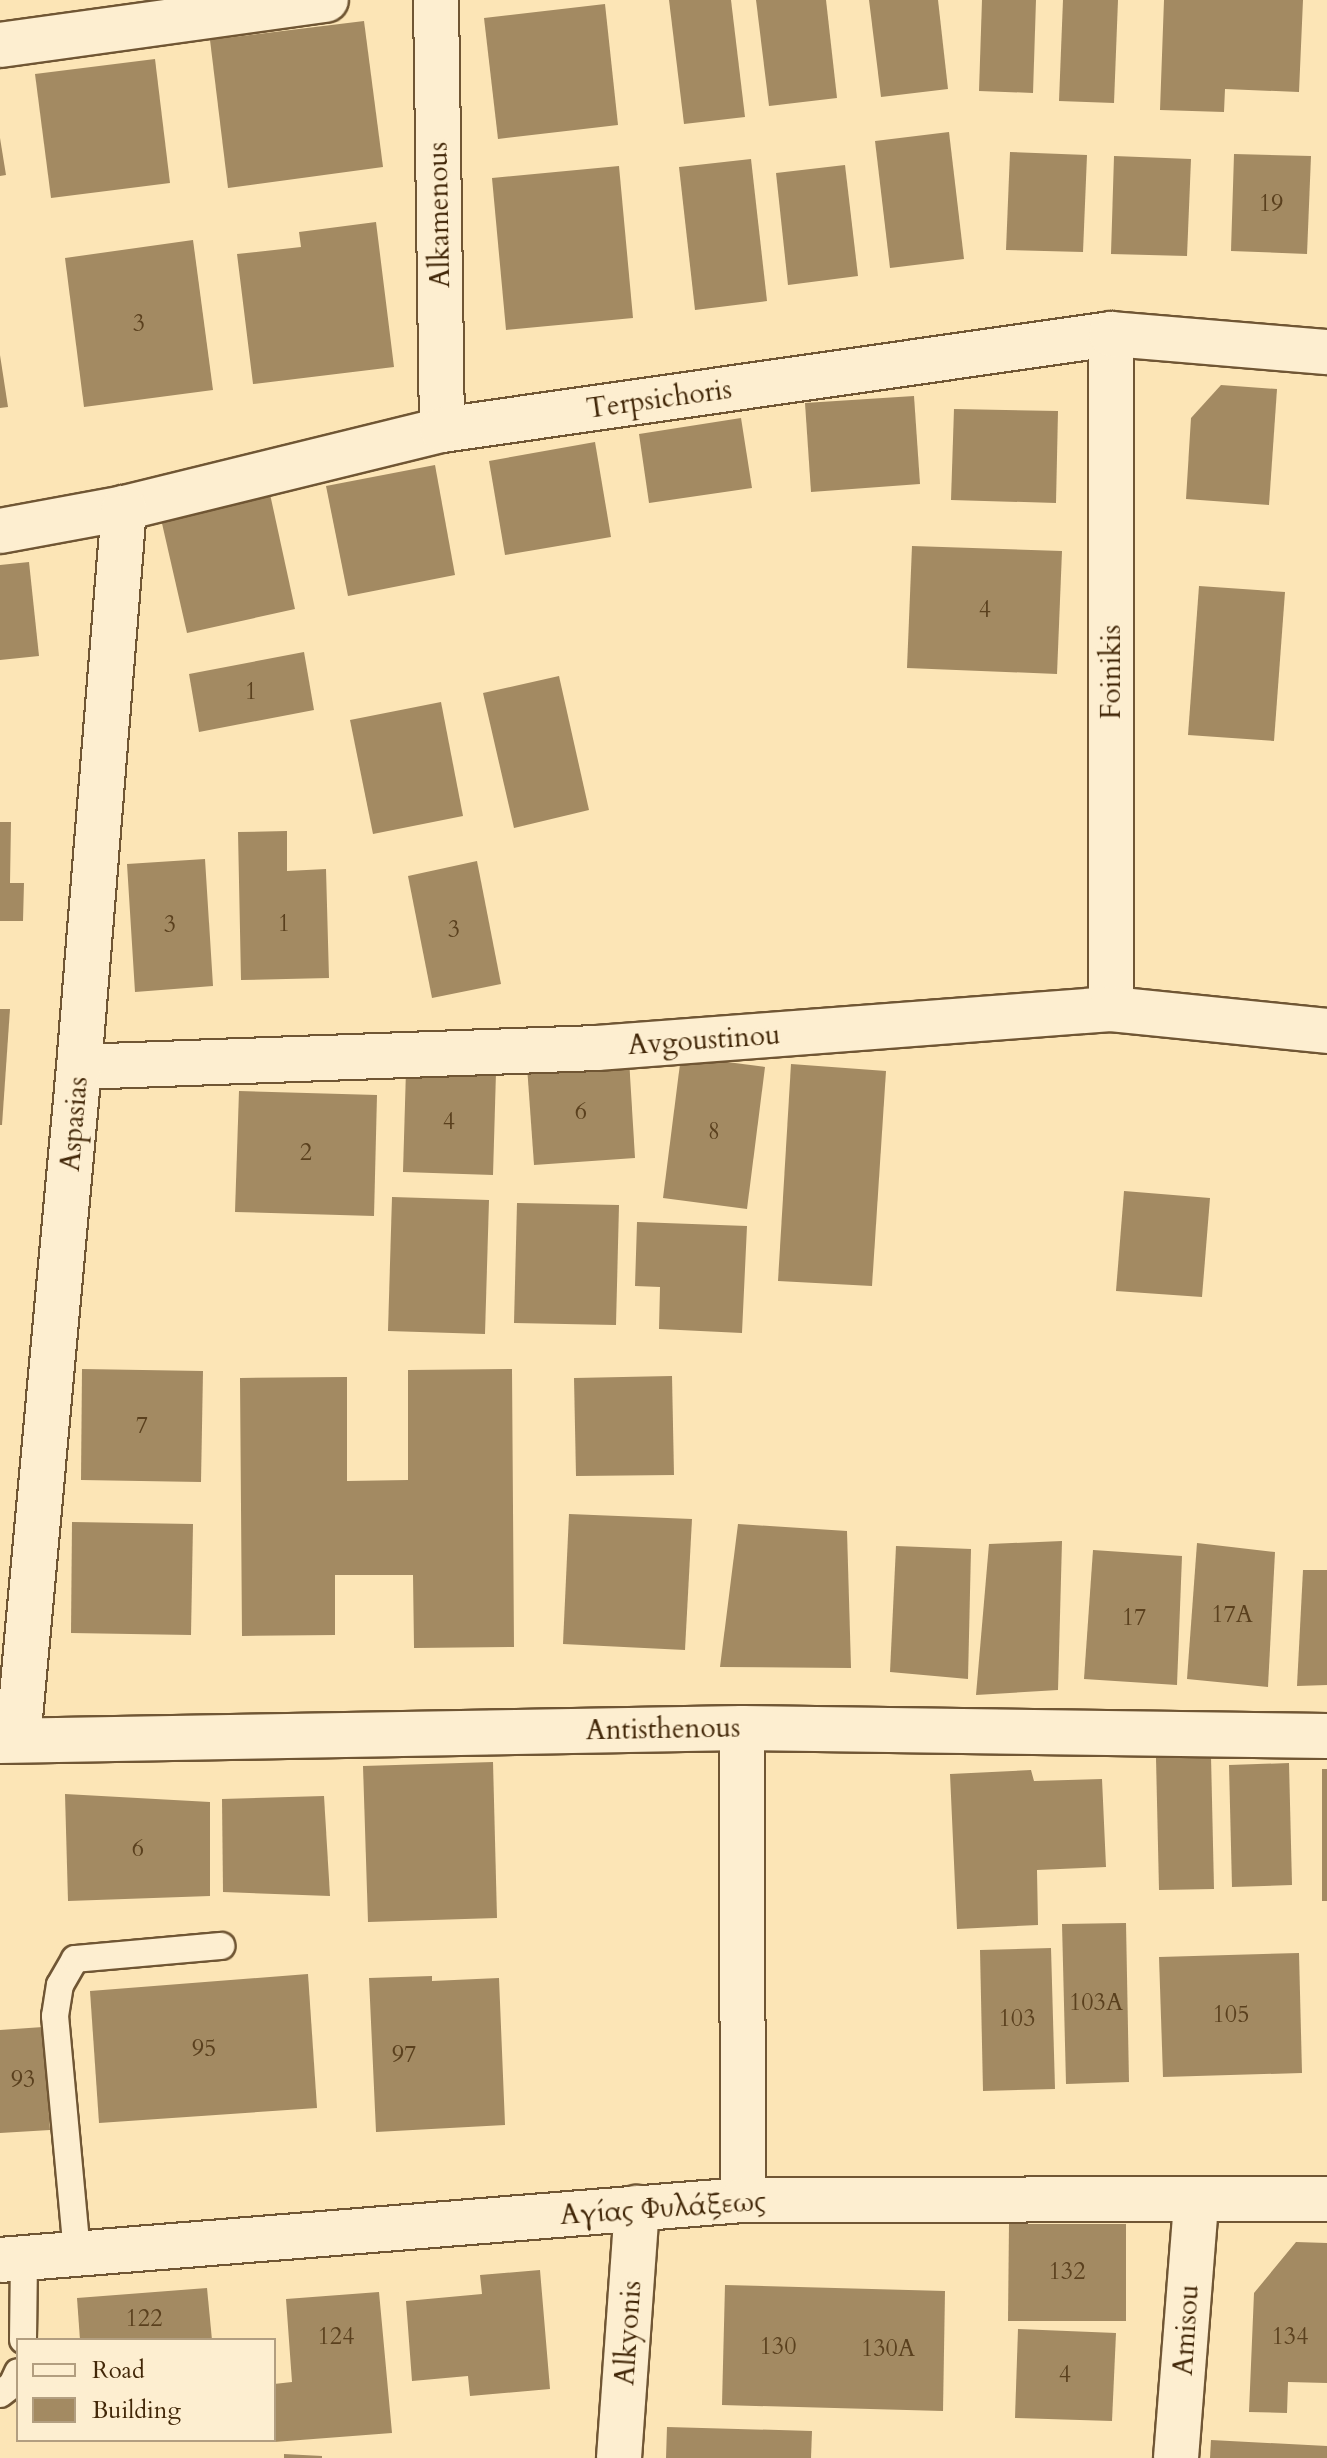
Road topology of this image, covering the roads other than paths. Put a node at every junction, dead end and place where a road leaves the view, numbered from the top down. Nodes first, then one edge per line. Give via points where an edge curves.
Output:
1 (326, 0) edge
2 (436, 0) edge
3 (0, 45) edge
4 (1111, 334) junction
5 (1327, 352) edge
6 (442, 430) junction
7 (124, 508) junction
8 (0, 531) edge
9 (1111, 1009) junction
10 (1327, 1031) edge
11 (79, 1067) junction
12 (742, 1728) junction
13 (1327, 1736) edge
14 (9, 1740) edge
15 (221, 1946) dead end
16 (1327, 2199) edge
17 (743, 2200) junction
18 (1196, 2202) junction
19 (637, 2208) junction
20 (77, 2253) junction
21 (12, 2259) edge
22 (23, 2338) edge
23 (16, 2376) edge
24 (0, 2394) edge
25 (619, 2458) edge
26 (1176, 2458) edge

1 - 3 street
2 - 6 street, Alkamenous
4 - 5 street, Terpsichoris
4 - 6 street, Terpsichoris
4 - 9 street, Foinikis
6 - 7 street, Terpsichoris
7 - 8 street, Terpsichoris
7 - 11 street, Aspasias
9 - 10 street, Avgoustinou
9 - 11 street, Avgoustinou via 597,1048
11 - 14 street, Aspasias
12 - 13 street, Antisthenous
12 - 14 street, Antisthenous
12 - 17 street
15 - 20 lane via 75,1959 60,1985 55,2016
16 - 18 street, Αγίας Φυλάξεως
17 - 18 street, Αγίας Φυλάξεως
17 - 19 street, Αγίας Φυλάξεως
18 - 26 street, Amisou
19 - 20 street, Αγίας Φυλάξεως
19 - 25 street, Alkyonis
20 - 21 street, Αγίας Φυλάξεως
21 - 22 lane
23 - 24 lane

